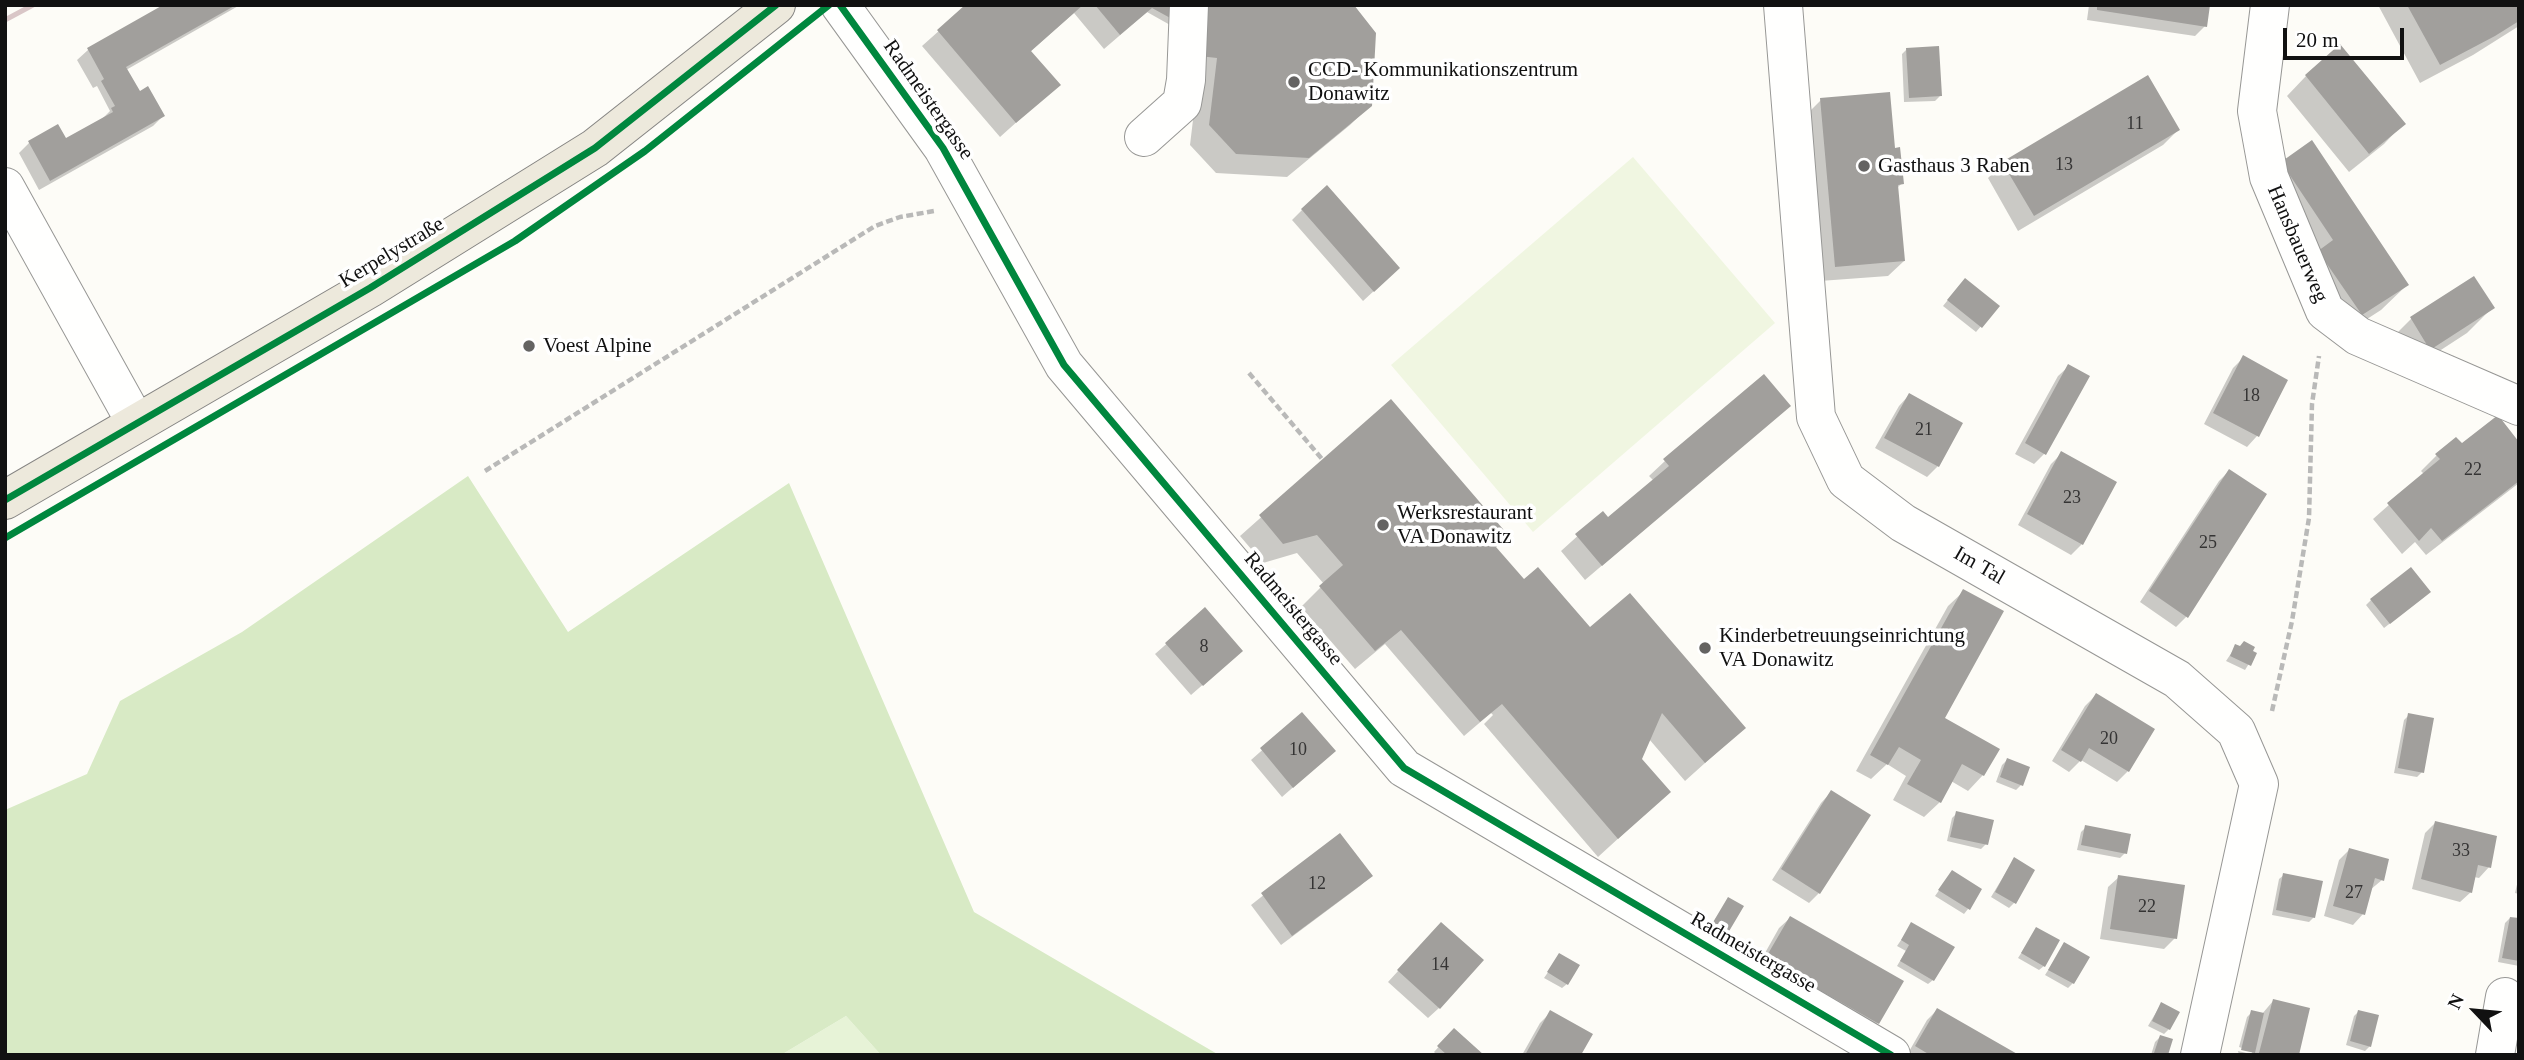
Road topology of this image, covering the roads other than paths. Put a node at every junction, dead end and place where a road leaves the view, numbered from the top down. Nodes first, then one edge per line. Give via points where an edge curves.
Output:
1 (776, 5) edge
2 (840, 5) edge
3 (1189, 5) edge
4 (1783, 5) edge
5 (2270, 5) edge
6 (1144, 137) dead end
7 (5, 187) edge
8 (2519, 406) edge
9 (136, 423) junction
10 (5, 500) edge
11 (2505, 998) dead end
12 (1891, 1055) edge
13 (2200, 1055) edge
14 (2495, 1055) edge

1 - 9 main road, Kerpelystraße via 595,148 370,288
2 - 12 street, Radmeistergasse via 943,148 1065,365 1404,768
3 - 6 street via 1182,103
4 - 13 street, Im Tal via 1816,417 1846,480 1903,523 2177,679 2236,731 2259,784
5 - 8 street, Hansbauerweg via 2257,111 2269,177 2325,311 2358,336
7 - 9 street
9 - 10 main road, Kerpelystraße
11 - 14 street

